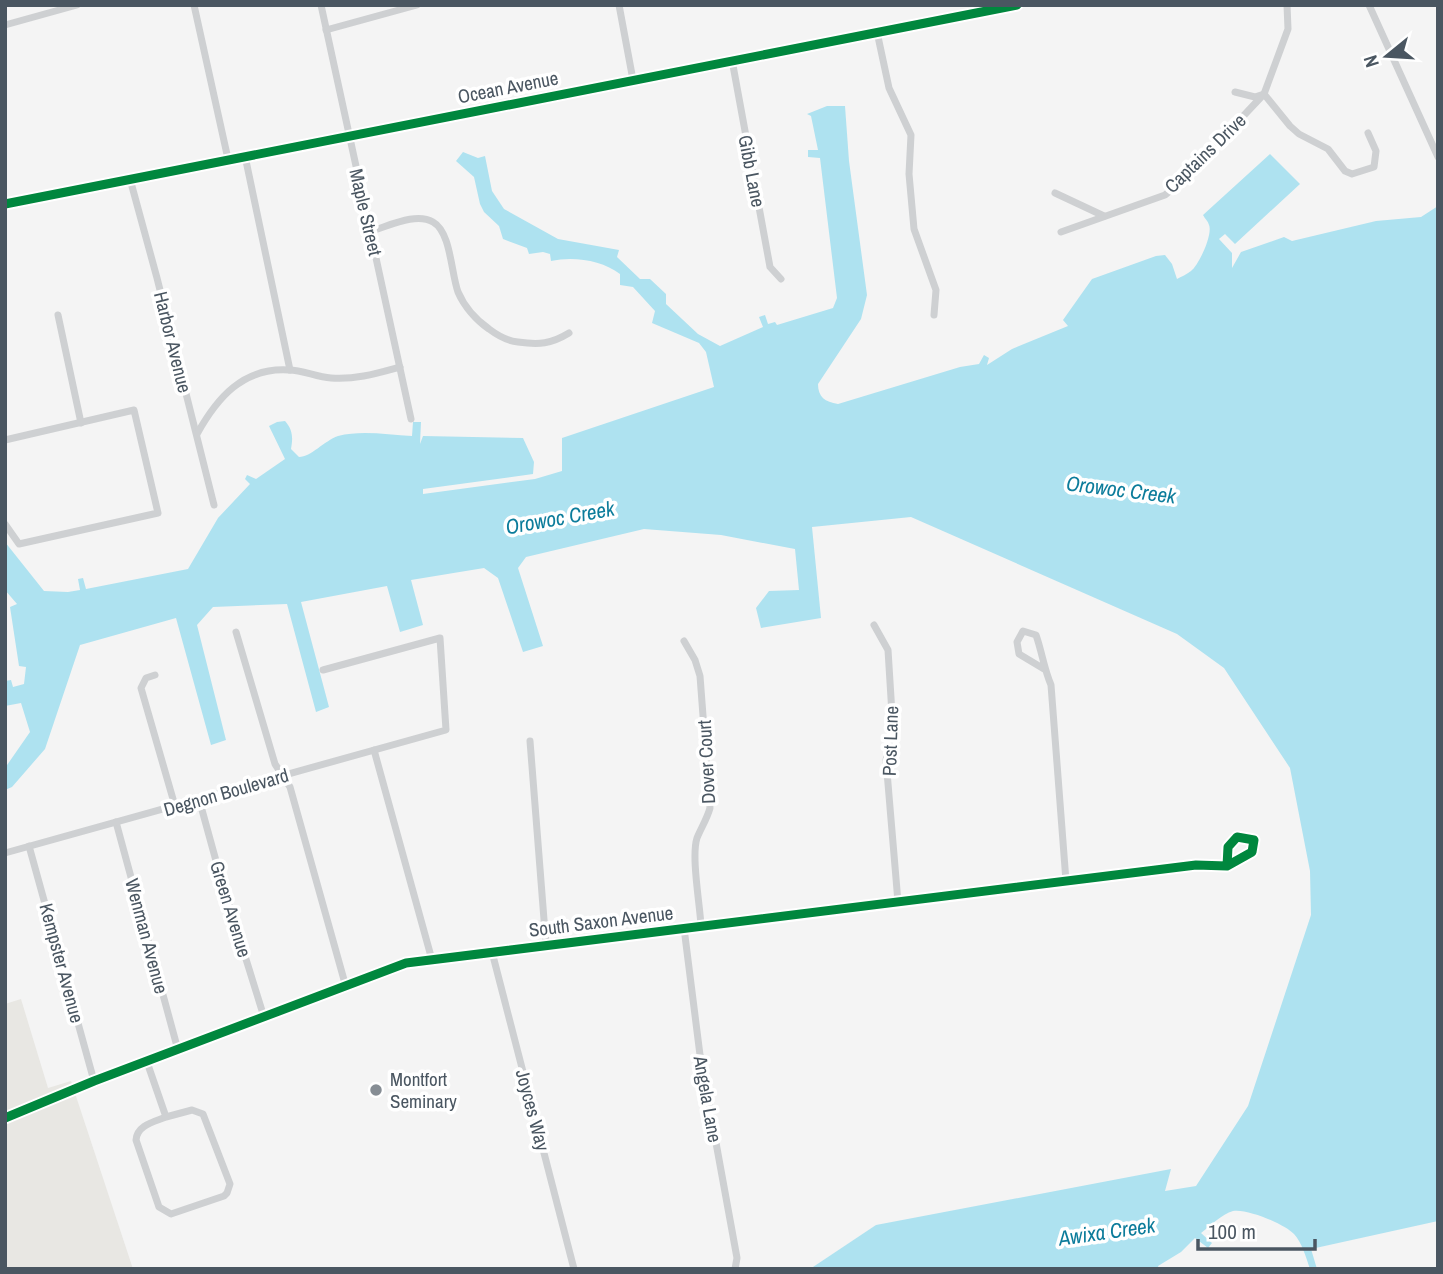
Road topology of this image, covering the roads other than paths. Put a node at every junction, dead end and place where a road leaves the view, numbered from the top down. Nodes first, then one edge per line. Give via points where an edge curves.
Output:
1 (77, 5) edge
2 (194, 5) edge
3 (321, 5) edge
4 (416, 5) edge
5 (619, 5) edge
6 (1017, 5) edge
7 (1287, 5) edge
8 (1369, 5) edge
9 (5, 25) edge
10 (326, 30) junction
11 (877, 32) junction
12 (732, 61) junction
13 (634, 80) junction
14 (1235, 92) dead end
15 (1264, 94) junction
16 (1368, 133) dead end
17 (349, 135) junction
18 (245, 156) junction
19 (1438, 157) edge
20 (228, 159) junction
21 (130, 179) junction
22 (1055, 193) dead end
23 (5, 204) edge
24 (1104, 216) junction
25 (371, 231) junction
26 (1061, 232) dead end
27 (781, 279) dead end
28 (58, 314) dead end
29 (934, 316) dead end
30 (569, 332) dead end
31 (400, 367) junction
32 (290, 370) junction
33 (411, 419) dead end
34 (81, 423) junction
35 (196, 434) junction
36 (5, 440) edge
37 (214, 505) dead end
38 (5, 524) edge
39 (874, 625) dead end
40 (236, 632) dead end
41 (684, 641) dead end
42 (1044, 669) junction
43 (323, 670) dead end
44 (155, 675) dead end
45 (530, 741) dead end
46 (374, 750) junction
47 (283, 776) junction
48 (200, 799) junction
49 (175, 806) junction
50 (116, 822) junction
51 (29, 846) junction
52 (5, 853) edge
53 (1227, 866) junction
54 (1066, 881) junction
55 (898, 902) junction
56 (701, 926) junction
57 (684, 928) junction
58 (546, 945) junction
59 (492, 951) junction
60 (432, 960) junction
61 (346, 987) junction
62 (264, 1017) junction
63 (178, 1050) junction
64 (147, 1062) junction
65 (94, 1081) junction
66 (166, 1117) junction
67 (5, 1118) edge
68 (574, 1269) edge
69 (735, 1269) edge

1 - 9 street
2 - 20 street
3 - 10 street, Maple Street
4 - 10 street
5 - 13 street
6 - 11 street, Ocean Avenue
7 - 15 street, Captains Drive via 1288,29
8 - 19 street
10 - 17 street, Maple Street
11 - 12 street, Ocean Avenue
11 - 29 street via 889,88 911,135 914,229 936,290
12 - 13 street, Ocean Avenue
12 - 27 street, Gibb Lane via 771,267
13 - 17 street, Ocean Avenue
14 - 15 street, Captains Drive via 1255,97
15 - 16 street via 1290,126 1328,149 1352,174 1374,167 1376,151
15 - 24 street, Captains Drive via 1165,195
17 - 18 street, Ocean Avenue
17 - 25 street, Maple Street
18 - 20 street, Ocean Avenue
18 - 32 street
20 - 21 street, Ocean Avenue
21 - 23 street, Ocean Avenue
21 - 35 street, Harbor Avenue
22 - 24 street
24 - 26 street, Captains Drive
25 - 30 street via 424,218 437,224 448,247 458,292 481,323 514,342 555,342
25 - 31 street, Maple Street
28 - 34 street
31 - 32 street via 332,379
31 - 33 street, Maple Street
32 - 35 street via 268,371 241,381 220,397
34 - 36 street
34 - 38 street via 134,410 158,513 19,544
35 - 37 street, Harbor Avenue
39 - 55 street, Post Lane via 888,650 893,730 886,760
40 - 47 street via 275,764
41 - 56 street, Dover Court via 700,676 710,808 697,838
42 - 42 street via 1036,635 1023,631 1017,642 1019,654
42 - 54 street via 1051,685
43 - 46 street, Degnon Boulevard via 440,638 446,730
44 - 49 street via 146,678 141,688
45 - 58 street
46 - 47 street, Degnon Boulevard
46 - 60 street
47 - 48 street, Degnon Boulevard
47 - 61 street via 290,787
48 - 49 street, Degnon Boulevard
48 - 62 street, Green Avenue
49 - 50 street, Degnon Boulevard
50 - 51 street, Degnon Boulevard
50 - 63 street, Wenman Avenue
51 - 52 street, Degnon Boulevard
51 - 65 street, Kempster Avenue
53 - 53 street via 1228,847 1237,837 1254,840 1252,852
53 - 54 street, South Saxon Avenue via 1196,864
54 - 55 street, South Saxon Avenue
55 - 56 street, South Saxon Avenue
56 - 57 street, South Saxon Avenue
57 - 58 street, South Saxon Avenue
57 - 69 street, Angela Lane via 700,1055 737,1258
58 - 59 street, South Saxon Avenue
59 - 60 street, South Saxon Avenue
59 - 68 street, Joyces Way
60 - 61 street, South Saxon Avenue via 406,963
61 - 62 street, South Saxon Avenue
62 - 63 street, South Saxon Avenue
63 - 64 street, South Saxon Avenue
64 - 65 street, South Saxon Avenue
64 - 66 street
65 - 67 street, South Saxon Avenue
66 - 66 street via 143,1126 136,1134 162,1210 175,1214 227,1193 229,1179 203,1114 192,1110

